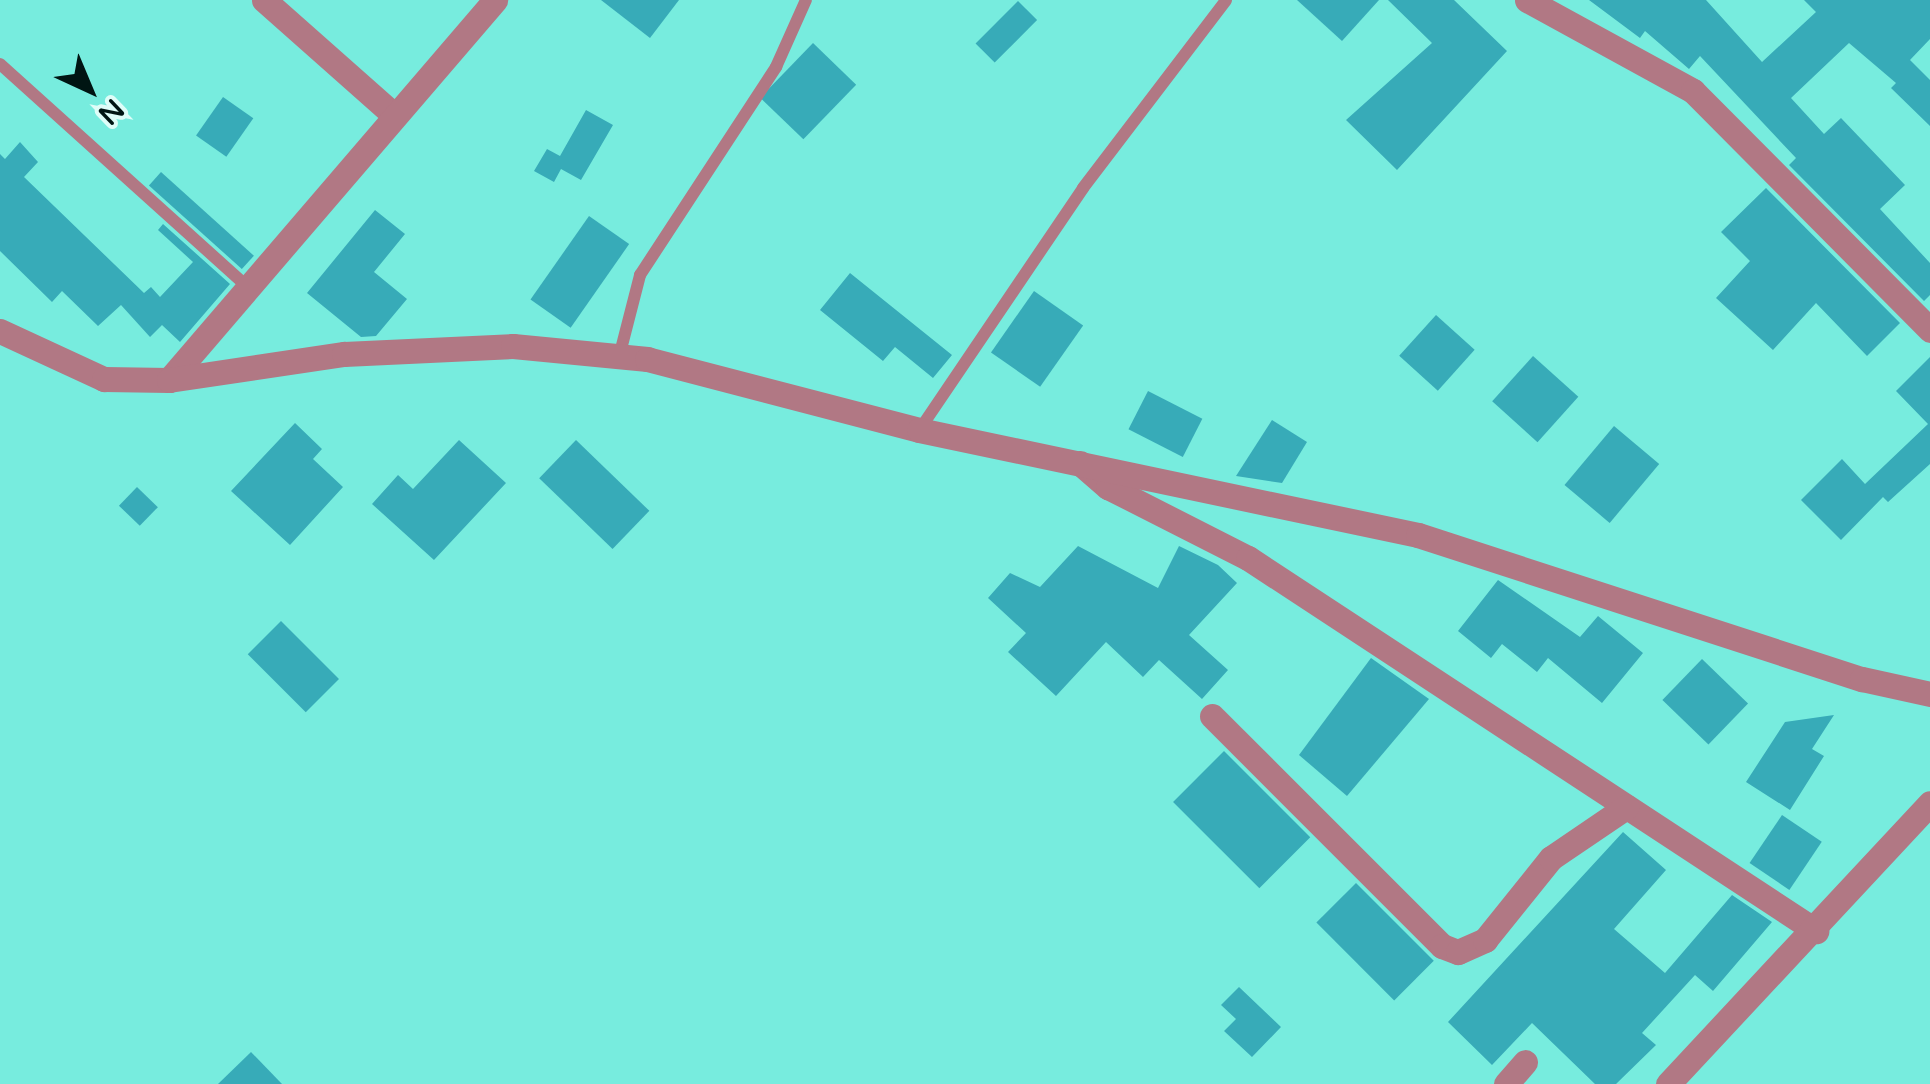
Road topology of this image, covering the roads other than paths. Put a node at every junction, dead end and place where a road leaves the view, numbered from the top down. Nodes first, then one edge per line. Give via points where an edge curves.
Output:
1 (264, 0) edge
2 (495, 0) edge
3 (1226, 0) edge
4 (1527, 0) edge
5 (808, 2) edge
6 (0, 64) edge
7 (394, 115) junction
8 (248, 287) junction
9 (1929, 327) edge
10 (0, 331) edge
11 (619, 356) junction
12 (168, 380) junction
13 (919, 430) junction
14 (1080, 463) junction
15 (1930, 694) edge
16 (1212, 716) dead end
17 (1930, 803) edge
18 (1626, 807) junction
19 (1816, 931) junction
20 (1524, 1062) dead end
21 (1506, 1084) edge
22 (1668, 1084) edge

1 - 7 street
2 - 7 street
3 - 13 lane via 1083,188
4 - 9 street via 1693,91
5 - 11 lane via 776,66 640,275
6 - 8 lane
7 - 8 street
8 - 12 street
10 - 12 street via 104,379
11 - 12 street via 513,346 344,354
11 - 13 street
13 - 14 street
14 - 15 street via 1418,535 1862,680
14 - 18 street via 1108,487 1248,558
16 - 18 street via 1442,946 1458,952 1485,940 1551,858
17 - 19 street
18 - 19 street
19 - 22 street
20 - 21 street

